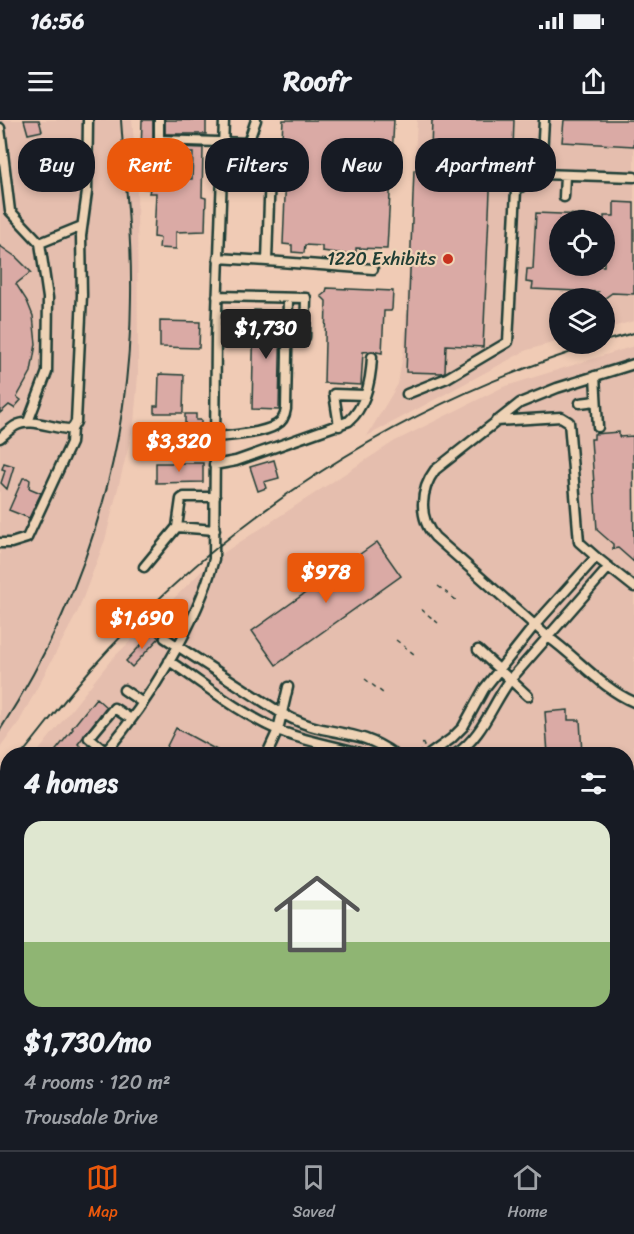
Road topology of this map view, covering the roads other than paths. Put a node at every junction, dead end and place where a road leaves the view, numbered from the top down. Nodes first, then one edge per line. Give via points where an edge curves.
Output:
1 (88, 120) edge
2 (159, 120) edge
3 (224, 120) edge
4 (256, 120) edge
5 (544, 120) edge
6 (0, 129) edge
7 (223, 138) edge
8 (250, 138) edge
9 (543, 138) edge
10 (205, 141) edge
11 (556, 175) edge
12 (563, 175) junction
13 (634, 177) edge
14 (221, 192) edge
15 (269, 192) edge
16 (516, 192) edge
17 (564, 197) dead end
18 (4, 200) edge
19 (82, 226) junction
20 (39, 243) junction
21 (218, 258) junction
22 (267, 261) junction
23 (373, 269) dead end
24 (217, 296) junction
25 (288, 298) junction
26 (305, 337) dead end
27 (372, 357) dead end
28 (634, 364) edge
29 (595, 376) junction
30 (407, 394) dead end
31 (365, 395) junction
32 (596, 401) junction
33 (580, 403) dead end
34 (496, 421) junction
35 (28, 422) junction
36 (339, 426) junction
37 (598, 427) dead end
38 (72, 429) junction
39 (214, 437) junction
40 (0, 438) edge
41 (214, 465) junction
42 (215, 497) junction
43 (177, 527) junction
44 (215, 530) junction
45 (0, 543) edge
46 (596, 557) junction
47 (144, 567) dead end
48 (609, 567) junction
49 (634, 587) edge
50 (534, 626) junction
51 (548, 637) junction
52 (165, 638) dead end
53 (177, 646) junction
54 (478, 650) dead end
55 (169, 661) junction
56 (499, 669) junction
57 (511, 679) junction
58 (288, 687) dead end
59 (124, 690) dead end
60 (528, 696) dead end
61 (634, 702) edge
62 (143, 703) junction
63 (281, 713) junction
64 (131, 719) junction
65 (278, 730) junction
66 (98, 747) edge
67 (110, 747) edge
68 (270, 747) edge
69 (332, 747) edge
70 (383, 747) edge
71 (440, 747) edge
72 (463, 747) edge

1 - 19 street via 87,192
2 - 10 street via 159,140
3 - 7 street
4 - 8 street
5 - 9 street
6 - 18 street
11 - 12 street
12 - 13 street
12 - 17 street
14 - 21 street
15 - 22 street
16 - 30 street via 508,342 447,378
18 - 20 street
19 - 20 street
19 - 38 street via 79,382
20 - 35 street via 48,298 47,372
21 - 22 street
21 - 24 street
22 - 23 street
24 - 25 street
24 - 39 street
25 - 26 street via 306,298
25 - 39 street via 284,416 271,427
27 - 31 street
28 - 29 street
29 - 32 street
29 - 34 street via 520,403
31 - 36 street via 352,419
31 - 36 street via 334,394
32 - 33 street
32 - 37 street
34 - 46 street via 561,417 569,422 578,539
34 - 50 street via 432,475 423,499 424,518 435,537
35 - 38 street
35 - 40 street via 17,424
36 - 41 street
38 - 45 street via 71,443 27,538
39 - 41 street
41 - 42 street
42 - 43 street via 181,499
42 - 44 street
43 - 44 street
43 - 47 street
44 - 53 street via 211,573
46 - 48 street
46 - 50 street
48 - 49 street
48 - 51 street
50 - 51 street
50 - 56 street
51 - 57 street
51 - 61 street via 617,693
52 - 53 street
53 - 55 street
53 - 63 street
54 - 56 street
55 - 62 street
55 - 65 street
56 - 57 street
56 - 71 street via 463,727
57 - 60 street
57 - 72 street via 475,736
58 - 63 street
59 - 62 street
62 - 64 street
63 - 65 street
63 - 70 street via 300,723 359,736
64 - 66 street via 114,708 89,738
64 - 67 street
65 - 68 street
65 - 69 street

